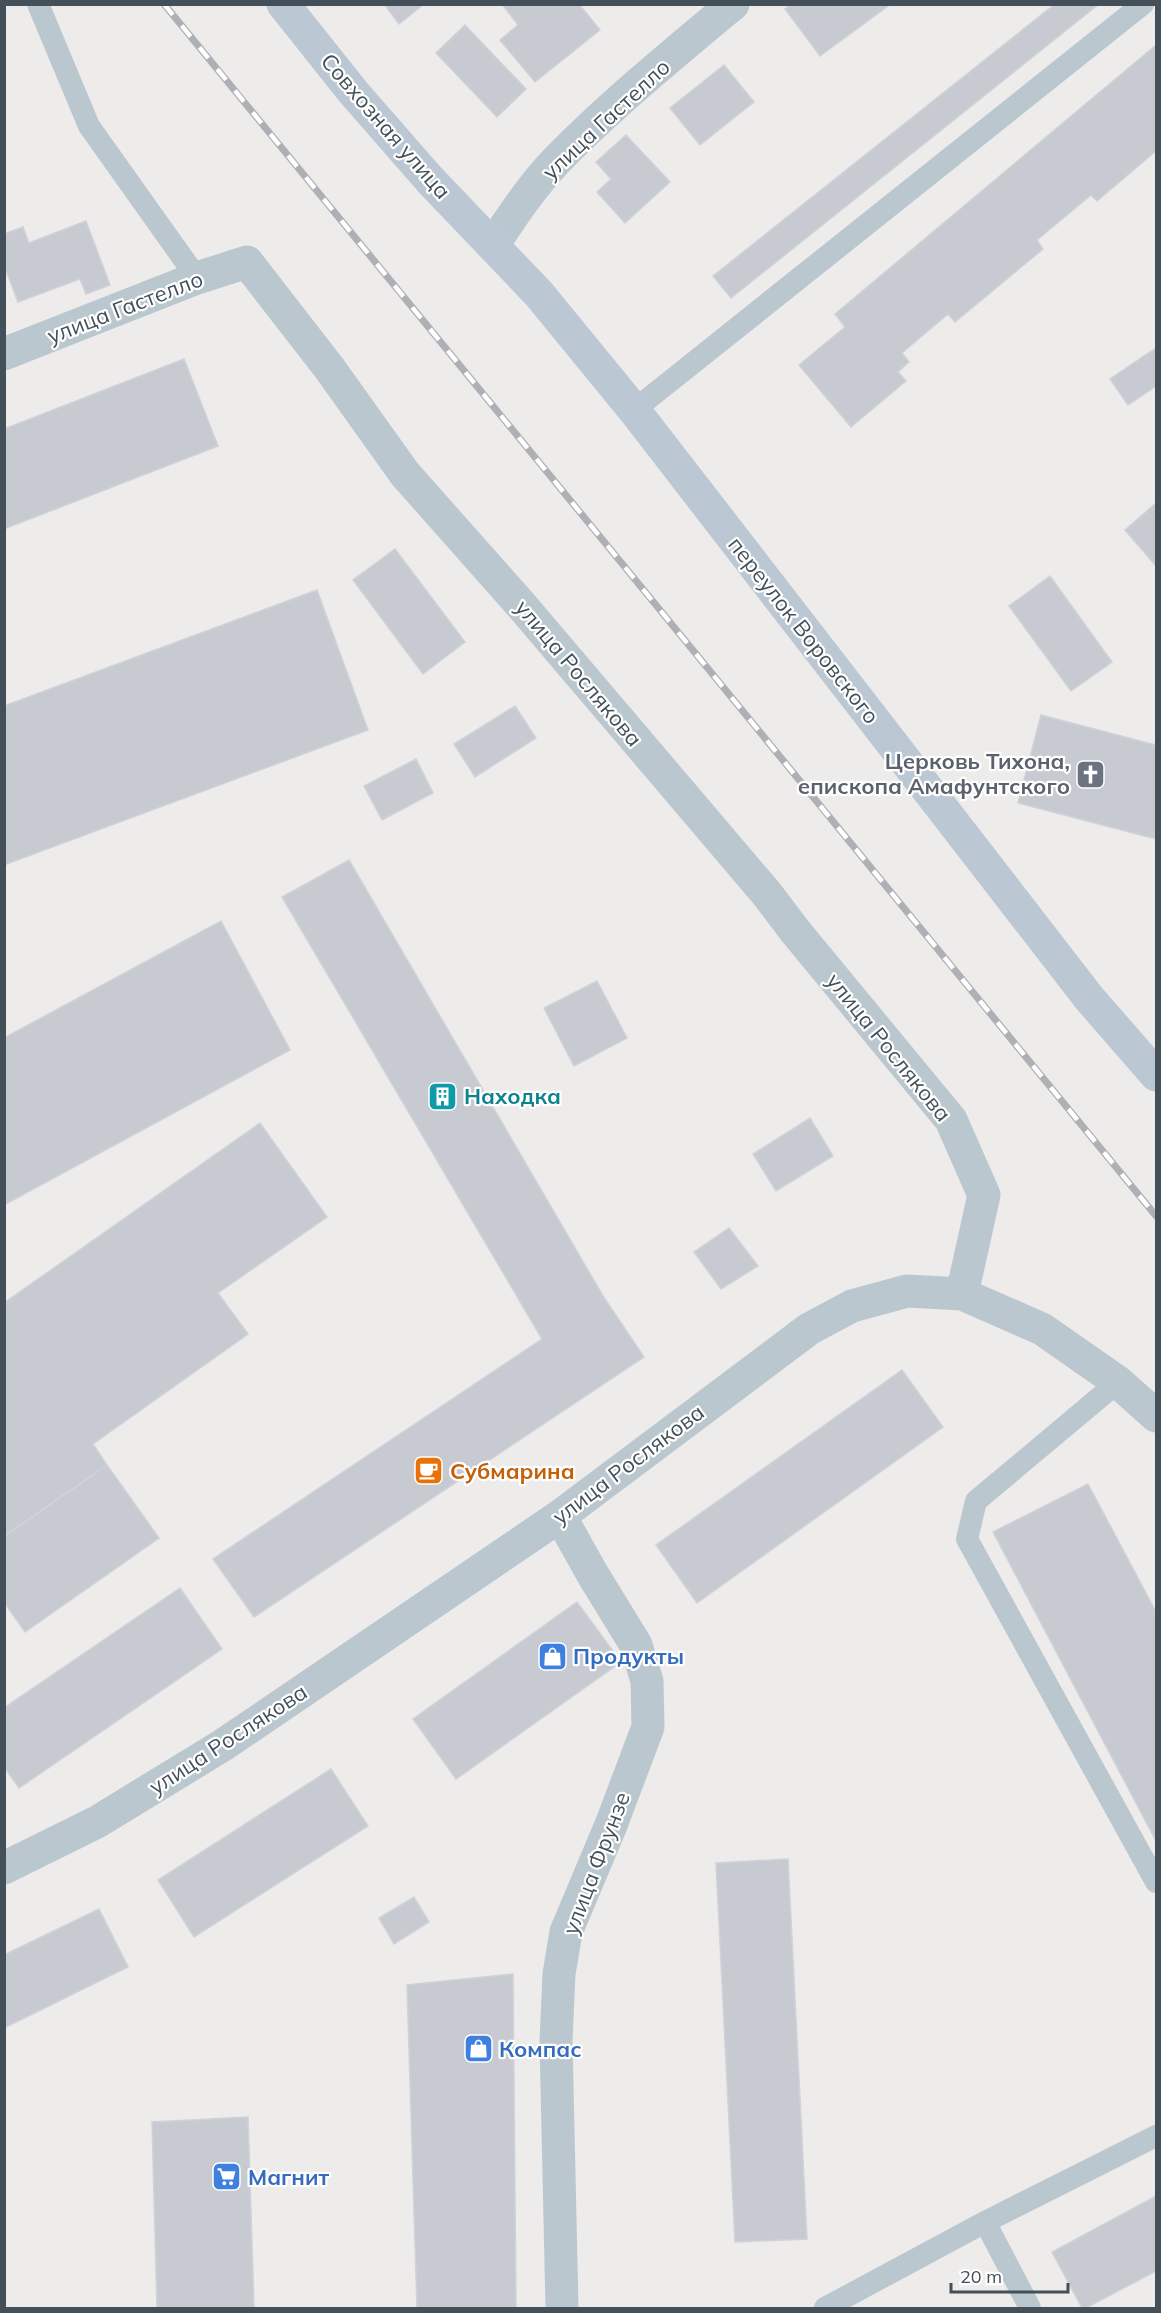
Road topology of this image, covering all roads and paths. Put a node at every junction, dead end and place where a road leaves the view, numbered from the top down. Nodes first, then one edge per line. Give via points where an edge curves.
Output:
1 (38, 4) edge
2 (283, 4) edge
3 (733, 4) edge
4 (1143, 4) edge
5 (493, 244) junction
6 (246, 262) joint
7 (197, 278) junction
8 (4, 354) edge
9 (634, 410) junction
10 (1156, 1076) edge
11 (962, 1294) junction
12 (1118, 1382) junction
13 (1156, 1416) edge
14 (561, 1516) junction
15 (4, 1868) edge
16 (1156, 1882) edge
17 (1156, 2136) edge
18 (985, 2222) junction
19 (562, 2308) edge
20 (825, 2308) edge
21 (1030, 2308) edge

1 - 7 lane via 89,126
2 - 5 street, Совхозная улица via 430,180
3 - 5 street, улица Гастелло via 556,161
4 - 9 lane
5 - 9 street, переулок Воровского
6 - 7 street, улица Гастелло
6 - 11 street, улица Рослякова via 405,474 767,894 951,1120 984,1195
7 - 8 street, улица Гастелло
9 - 10 street, переулок Воровского via 1089,998
11 - 12 street via 1042,1329
11 - 14 street, улица Рослякова via 907,1290 852,1306 809,1329
12 - 13 street
12 - 16 lane via 976,1501 967,1539
14 - 15 street, улица Рослякова via 224,1745 97,1822
14 - 19 street, улица Фрунзе via 636,1645 647,1681 648,1727 566,1932 556,2041
17 - 18 lane
18 - 20 lane
18 - 21 lane

